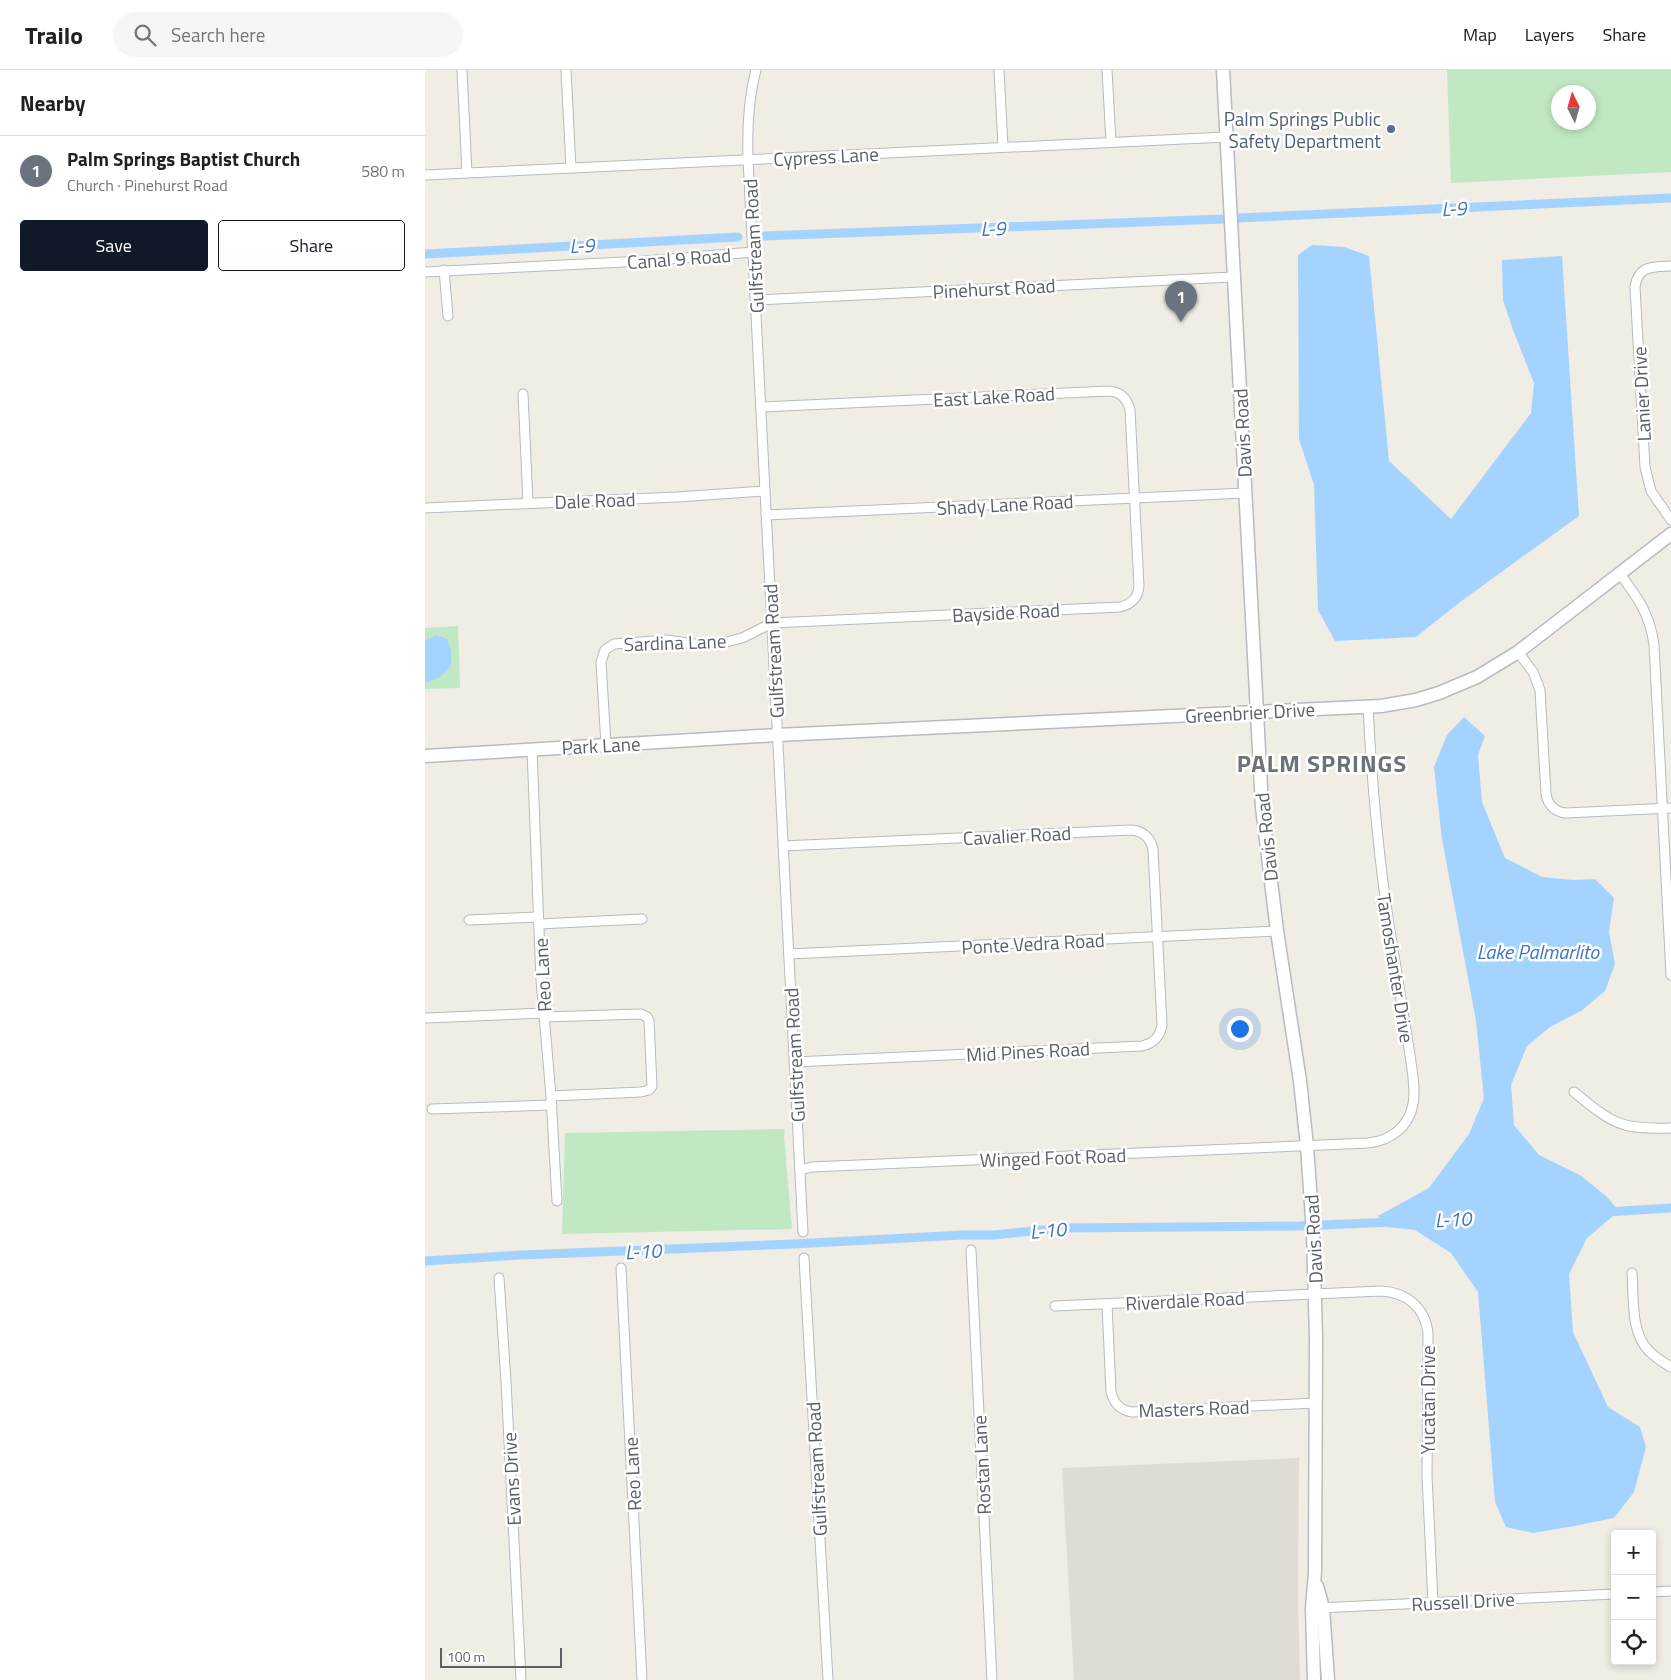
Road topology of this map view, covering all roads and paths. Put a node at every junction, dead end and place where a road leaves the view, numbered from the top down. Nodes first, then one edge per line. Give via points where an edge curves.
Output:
1 (462, 70) edge
2 (566, 70) edge
3 (756, 70) edge
4 (999, 70) edge
5 (1107, 70) edge
6 (1223, 70) edge
7 (1226, 137) junction
8 (1111, 142) junction
9 (1003, 147) junction
10 (748, 159) junction
11 (571, 168) junction
12 (467, 173) junction
13 (425, 174) edge
14 (753, 252) junction
15 (1671, 266) edge
16 (444, 270) junction
17 (425, 272) edge
18 (1233, 277) junction
19 (755, 300) junction
20 (448, 316) dead end
21 (523, 394) dead end
22 (761, 407) junction
23 (765, 491) junction
24 (1245, 493) junction
25 (1135, 498) junction
26 (527, 503) junction
27 (425, 508) edge
28 (766, 515) junction
29 (1671, 520) edge
30 (1671, 534) edge
31 (1619, 574) junction
32 (772, 623) junction
33 (1518, 652) junction
34 (1368, 707) junction
35 (1256, 712) junction
36 (777, 735) junction
37 (606, 745) junction
38 (532, 750) junction
39 (425, 756) edge
40 (1667, 808) edge
41 (783, 846) junction
42 (642, 919) dead end
43 (469, 920) dead end
44 (539, 921) junction
45 (1277, 931) junction
46 (1157, 937) junction
47 (789, 954) junction
48 (1671, 975) edge
49 (544, 1015) junction
50 (426, 1018) dead end
51 (794, 1062) junction
52 (1574, 1092) dead end
53 (552, 1101) junction
54 (432, 1109) dead end
55 (1671, 1128) edge
56 (1307, 1146) junction
57 (800, 1170) junction
58 (557, 1201) dead end
59 (803, 1232) dead end
60 (971, 1250) dead end
61 (805, 1258) dead end
62 (621, 1268) dead end
63 (1632, 1274) dead end
64 (499, 1278) dead end
65 (1316, 1294) junction
66 (1107, 1304) junction
67 (1055, 1306) dead end
68 (1671, 1368) edge
69 (1315, 1403) junction
70 (1671, 1591) edge
71 (1656, 1592) edge
72 (1611, 1594) edge
73 (1433, 1602) junction
74 (1317, 1608) junction
75 (521, 1680) edge
76 (642, 1680) edge
77 (828, 1680) edge
78 (992, 1680) edge
79 (1314, 1680) edge
80 (1328, 1680) edge

1 - 12 street
2 - 11 street
3 - 10 street, Gulfstream Road via 747,125
4 - 9 street
5 - 8 street
6 - 7 street, Davis Road
7 - 8 street, Cypress Lane
7 - 18 street, Davis Road
8 - 9 street, Cypress Lane
9 - 10 street, Cypress Lane
10 - 11 street, Cypress Lane
10 - 14 street, Gulfstream Road
11 - 12 street, Cypress Lane
12 - 13 street, Cypress Lane
14 - 16 street, Canal 9 Road via 644,261
14 - 19 street, Gulfstream Road
15 - 29 street, Lanier Drive via 1648,268 1639,275 1635,287 1645,467 1651,491
16 - 17 street, Canal 9 Road
16 - 20 street
18 - 19 street, Pinehurst Road
18 - 24 street, Davis Road
19 - 22 street, Gulfstream Road
21 - 26 street
22 - 23 street, Gulfstream Road
22 - 25 street, East Lake Road via 1115,392 1126,398 1130,410
23 - 26 street, Dale Road
23 - 28 street, Gulfstream Road
24 - 25 street, Shady Lane Road
24 - 35 street, Davis Road
25 - 28 street, Shady Lane Road
25 - 32 street, Bayside Road via 1139,586 1136,598 1126,606
26 - 27 street, Dale Road
28 - 32 street, Gulfstream Road
30 - 31 street, Greenbrier Drive
31 - 33 street, Greenbrier Drive
31 - 40 street via 1643,607 1652,632
32 - 36 street, Gulfstream Road
32 - 37 street, Sardina Lane via 742,638 718,644 667,640 609,647 601,662
33 - 34 street, Greenbrier Drive via 1477,677 1439,693
33 - 40 street via 1533,672 1540,690 1546,794 1550,805 1567,813
34 - 35 street, Greenbrier Drive
34 - 56 street, Tamoshanter Drive via 1375,821 1414,1101 1405,1123 1385,1139
35 - 36 street, Greenbrier Drive
35 - 45 street, Davis Road via 1262,807
36 - 37 street, Park Lane
36 - 41 street, Gulfstream Road
37 - 38 street, Park Lane
38 - 39 street, Park Lane
38 - 44 street, Reo Lane
40 - 48 street
41 - 46 street, Cavalier Road via 1137,831 1148,837 1153,849
41 - 47 street, Gulfstream Road
42 - 44 street
43 - 44 street
44 - 49 street, Reo Lane
45 - 46 street, Ponte Vedra Road
45 - 56 street, Davis Road via 1294,1034
46 - 47 street, Ponte Vedra Road
46 - 51 street, Mid Pines Road via 1162,1025 1158,1037 1148,1044
47 - 51 street, Gulfstream Road
49 - 50 street
49 - 53 street, Reo Lane
49 - 53 street via 641,1014 649,1021 652,1086 649,1090
51 - 57 street, Gulfstream Road
52 - 55 street via 1598,1112 1620,1124 1645,1129
53 - 54 street
53 - 58 street, Reo Lane
56 - 57 street, Winged Foot Road via 822,1166
56 - 65 street, Davis Road
57 - 59 street, Gulfstream Road
60 - 78 street, Rostan Lane
61 - 77 street, Gulfstream Road
62 - 76 street, Reo Lane
63 - 68 street via 1638,1331 1649,1351
64 - 75 street, Evans Drive
65 - 66 street, Riverdale Road
65 - 69 street, Davis Road
65 - 73 street, Yucatan Drive via 1393,1292 1413,1302 1426,1322 1427,1476
66 - 67 street, Riverdale Road
66 - 69 street, Masters Road via 1111,1392 1120,1408 1132,1412
69 - 74 street, Davis Road
70 - 71 street
72 - 73 street, Russell Drive
73 - 74 street, Russell Drive
74 - 79 street, Davis Road
74 - 80 street, Davis Road

